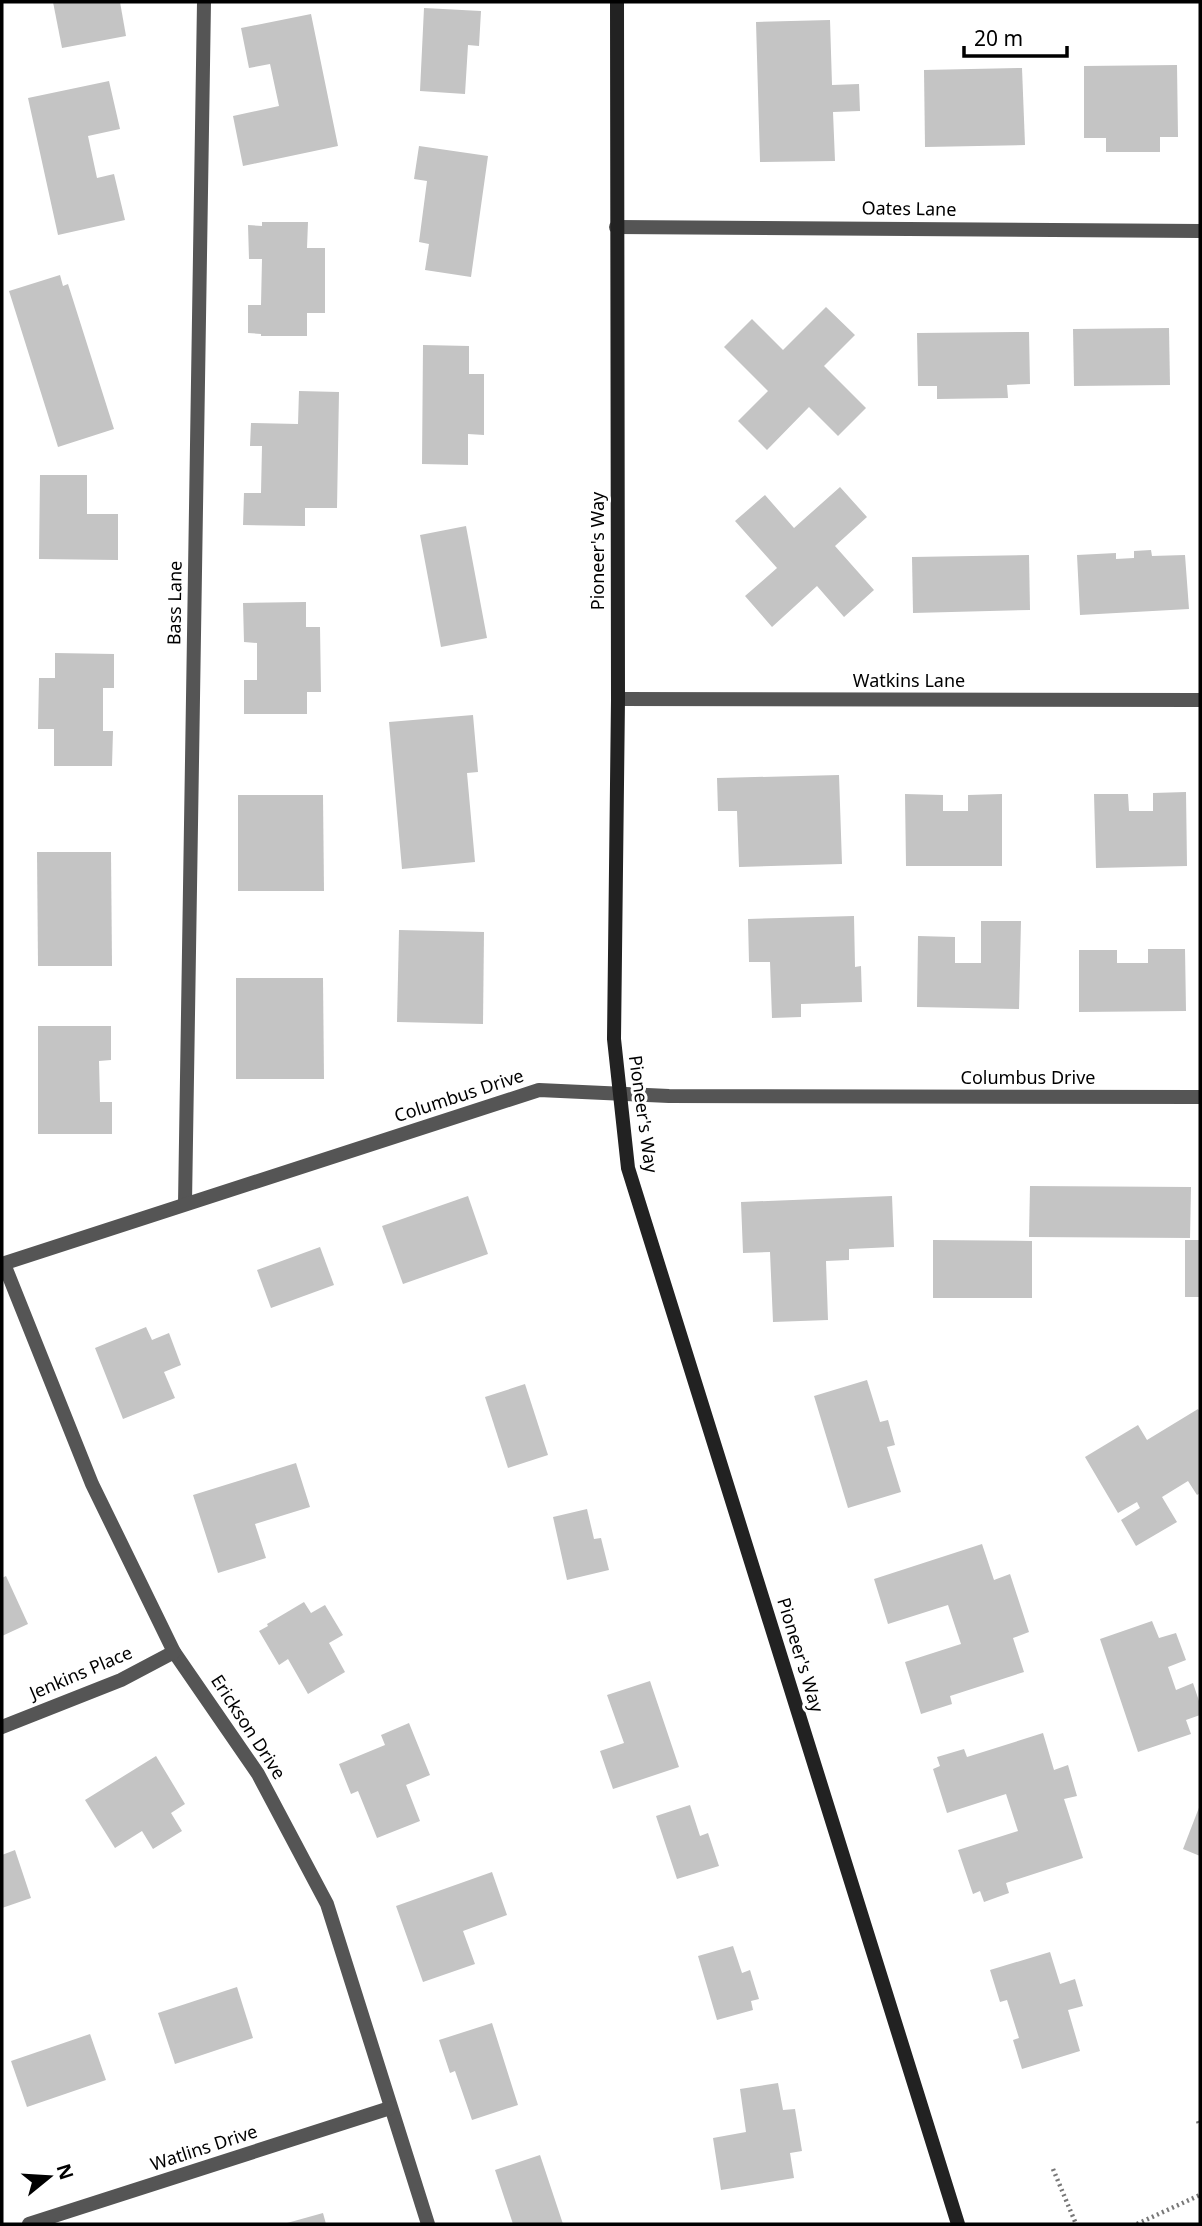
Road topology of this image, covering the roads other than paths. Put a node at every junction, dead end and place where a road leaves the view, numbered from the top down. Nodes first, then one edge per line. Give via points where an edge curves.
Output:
1 (204, 2) edge
2 (617, 2) edge
3 (616, 227) junction
4 (1200, 231) edge
5 (618, 699) junction
6 (1200, 701) edge
7 (619, 1094) junction
8 (1200, 1097) edge
9 (185, 1204) junction
10 (3, 1264) edge
11 (174, 1652) junction
12 (2, 1727) edge
13 (390, 2108) junction
14 (29, 2224) edge
15 (428, 2224) edge
16 (958, 2224) edge

1 - 9 street, Bass Lane
2 - 3 main road, Pioneer's Way
3 - 4 street, Oates Lane
3 - 5 main road, Pioneer's Way
5 - 6 street, Watkins Lane
5 - 7 main road, Pioneer's Way via 614,1039
7 - 8 street, Columbus Drive
7 - 9 street, Columbus Drive via 539,1090
7 - 16 main road, Pioneer's Way via 628,1168
9 - 10 street, Columbus Drive
10 - 11 street, Erickson Drive via 92,1484
11 - 12 street, Jenkins Place via 121,1680
11 - 13 street, Erickson Drive via 258,1774 327,1904
13 - 14 street, Watlins Drive
13 - 15 street, Erickson Drive

